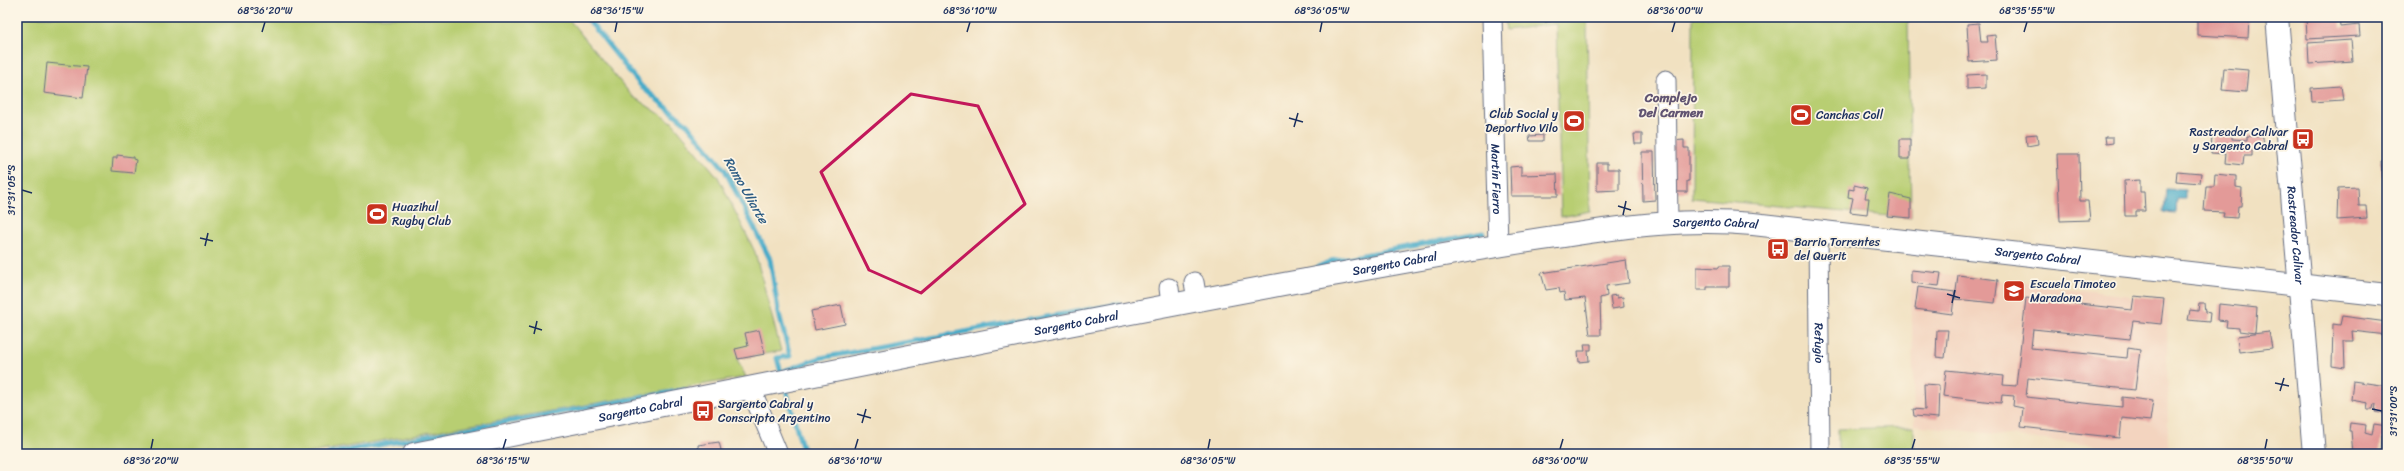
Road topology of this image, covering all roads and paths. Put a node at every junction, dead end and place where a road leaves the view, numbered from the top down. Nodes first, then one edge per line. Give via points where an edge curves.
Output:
1 (1492, 17) edge
2 (2277, 17) edge
3 (1666, 80) dead end
4 (1668, 222) junction
5 (1818, 231) junction
6 (1498, 245) junction
7 (2300, 285) junction
8 (2387, 295) edge
9 (751, 389) junction
10 (414, 454) edge
11 (778, 454) edge
12 (1820, 454) edge
13 (2314, 454) edge

1 - 6 street, Martín Fierro
2 - 7 main road, Rastreador Calivar
3 - 4 street
4 - 5 main road, Sargento Cabral via 1722,221
4 - 6 main road, Sargento Cabral
5 - 7 main road, Sargento Cabral
5 - 12 street, Refugio
6 - 9 main road, Sargento Cabral via 1170,297
7 - 8 main road, Sargento Cabral
7 - 13 main road, Rastreador Calivar
9 - 10 main road, Sargento Cabral
9 - 11 street

